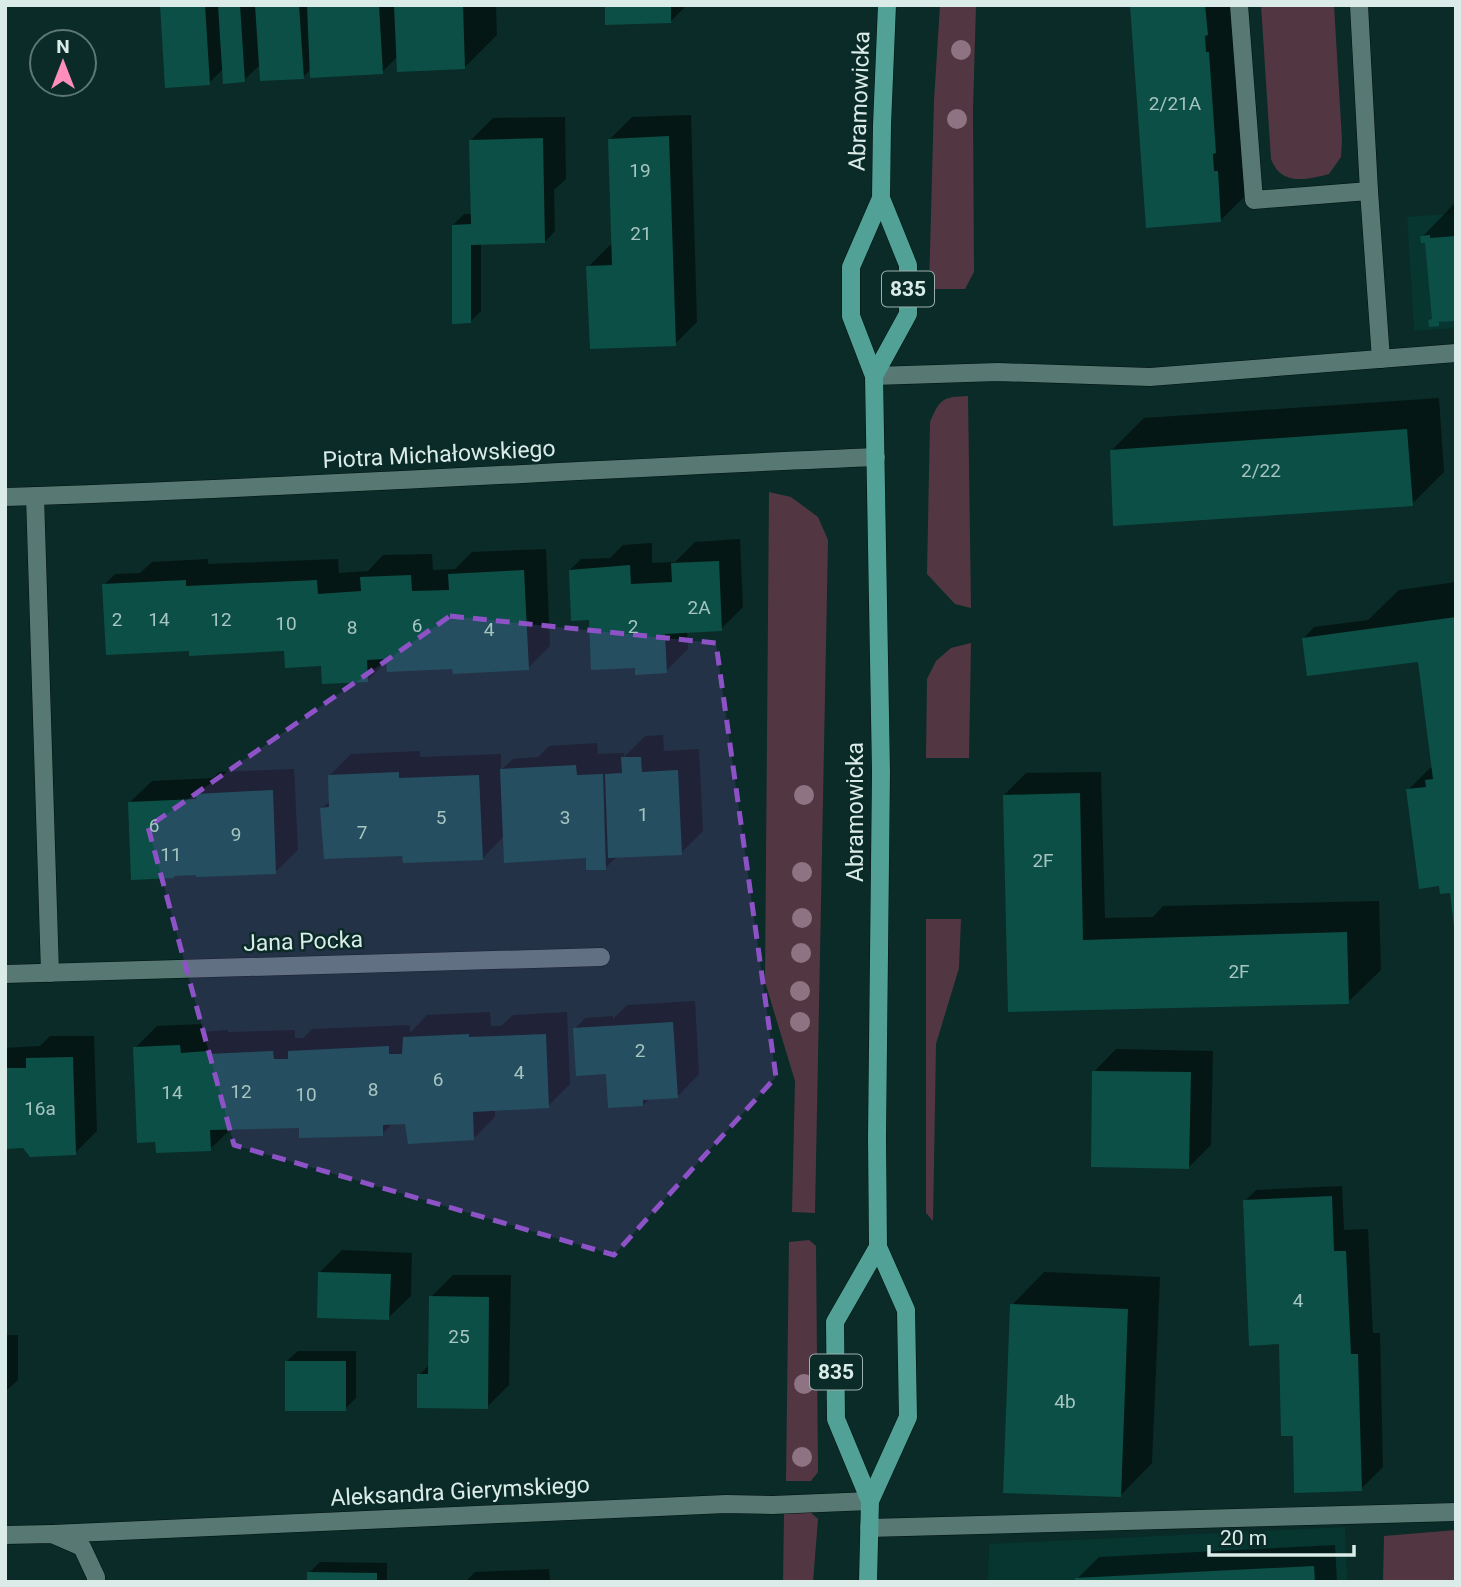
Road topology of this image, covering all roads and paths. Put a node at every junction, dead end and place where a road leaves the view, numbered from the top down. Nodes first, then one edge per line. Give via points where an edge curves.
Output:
1 (887, 5) edge
2 (1239, 5) edge
3 (1359, 5) edge
4 (1369, 191) junction
5 (881, 198) junction
6 (1456, 354) edge
7 (1381, 359) junction
8 (874, 376) junction
9 (876, 457) junction
10 (35, 496) junction
11 (5, 497) edge
12 (601, 957) dead end
13 (50, 973) junction
14 (5, 974) edge
15 (878, 1247) junction
16 (870, 1501) junction
17 (1456, 1512) edge
18 (869, 1528) junction
19 (52, 1534) junction
20 (5, 1535) edge
21 (96, 1582) edge
22 (868, 1582) edge

1 - 5 main road, Abramowicka / 835
2 - 4 street via 1254,200
3 - 4 street
4 - 7 street
5 - 8 main road, Abramowicka / 835 via 851,267 851,316
5 - 8 main road, Abramowicka / 835 via 908,265 908,314
6 - 7 street
7 - 8 street via 1150,377 998,372
8 - 9 main road, Abramowicka / 835
9 - 10 street, Piotra Michałowskiego
9 - 15 main road, Abramowicka / 835 via 881,772
10 - 11 street, Piotra Michałowskiego
10 - 13 street
12 - 13 street, Jana Pocka
13 - 14 street, Jana Pocka
15 - 16 main road, Abramowicka / 835 via 906,1310 908,1416
15 - 16 main road, Abramowicka / 835 via 835,1322 836,1419
16 - 18 main road, Abramowicka / 835
16 - 19 street, Aleksandra Gierymskiego
17 - 18 street
18 - 22 main road, Abramowicka / 835
19 - 20 street, Aleksandra Gierymskiego
19 - 21 street, Aleksandra Gierymskiego via 82,1547

